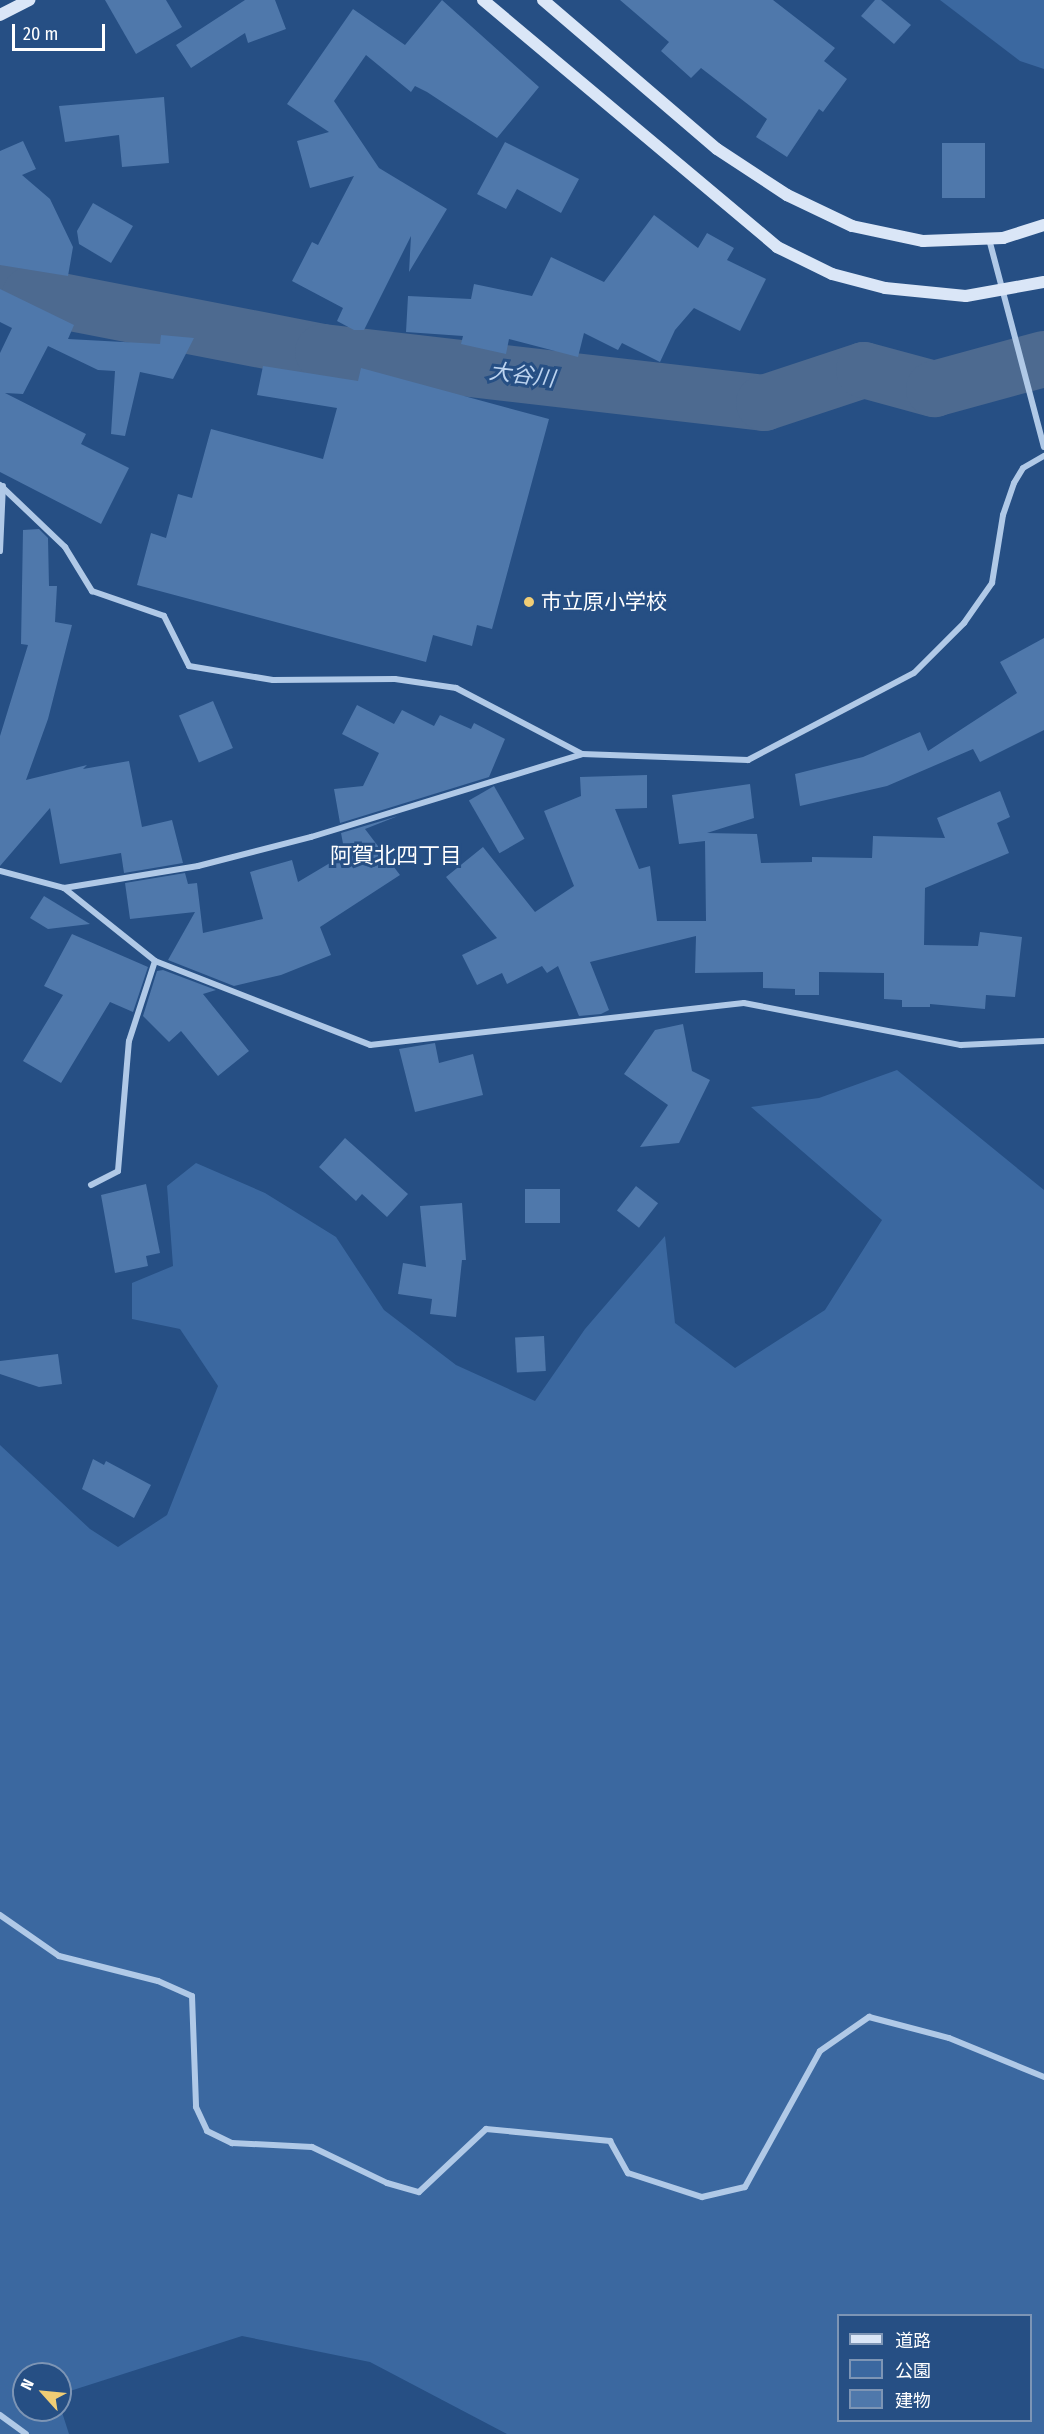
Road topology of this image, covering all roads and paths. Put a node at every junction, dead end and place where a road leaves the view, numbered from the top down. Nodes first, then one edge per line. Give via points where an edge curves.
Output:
1 (28, 0) edge
2 (483, 0) edge
3 (543, 0) edge
4 (0, 15) edge
5 (1044, 225) edge
6 (989, 238) junction
7 (1044, 282) edge
8 (1001, 289) junction
9 (1044, 447) edge
10 (1044, 456) edge
11 (1, 485) edge
12 (0, 551) edge
13 (582, 754) junction
14 (0, 871) edge
15 (64, 888) junction
16 (155, 961) junction
17 (1044, 1041) edge
18 (91, 1185) dead end
19 (0, 1915) edge
20 (1044, 2077) edge
21 (0, 2415) edge
22 (26, 2434) edge

1 - 4 street
2 - 8 street via 777,247 832,274 885,288 966,296
3 - 6 street via 717,149 787,195 852,226 924,241
5 - 6 street
6 - 8 street
7 - 8 street
8 - 9 street
10 - 13 street via 1023,468 1014,483 1003,515 992,583 964,623 914,673 748,760
11 - 12 street
11 - 13 street via 65,547 92,591 164,616 189,666 273,680 395,680 456,688
13 - 15 street via 311,837 198,866
14 - 15 street
15 - 16 street
16 - 17 street via 370,1046 744,1003 961,1045
16 - 18 street via 129,1041 118,1171
19 - 20 street via 59,1956 159,1981 192,1996 196,2107 207,2131 232,2143 312,2147 387,2183 419,2192 486,2129 610,2141 628,2173 702,2197 745,2187 820,2050 869,2017 950,2038
21 - 22 street

